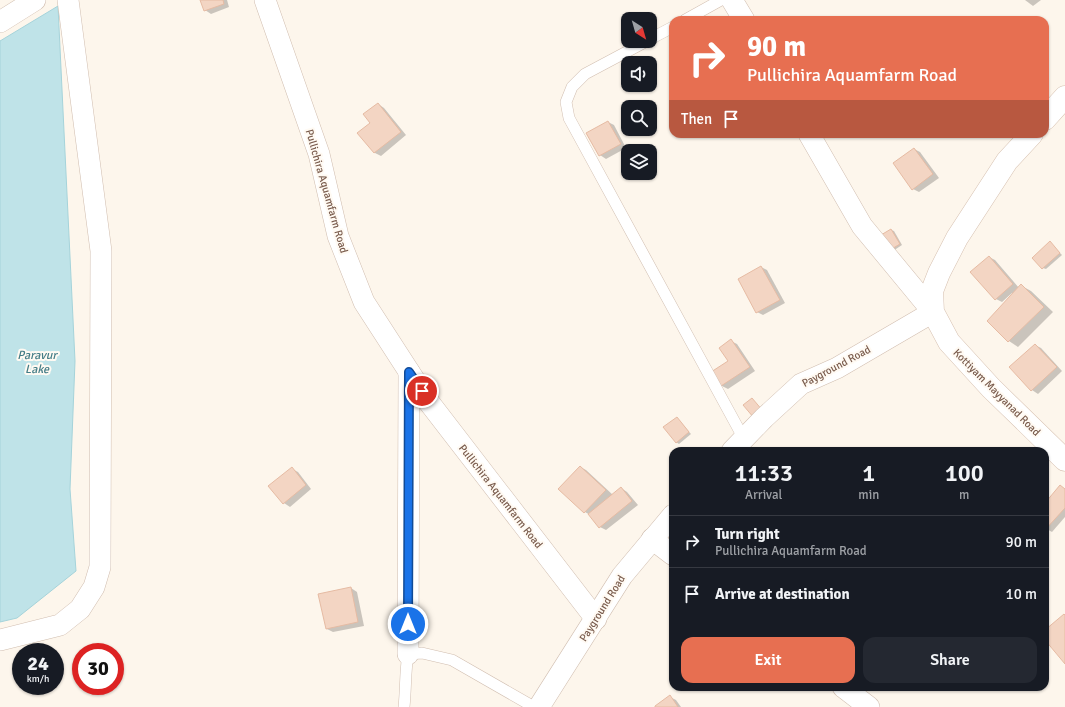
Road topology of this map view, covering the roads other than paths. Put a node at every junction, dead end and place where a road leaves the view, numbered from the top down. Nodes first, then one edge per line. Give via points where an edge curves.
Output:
1 (35, 0) edge
2 (68, 0) edge
3 (266, 0) edge
4 (722, 0) edge
5 (732, 0) edge
6 (692, 16) edge
7 (742, 16) edge
8 (0, 22) edge
9 (669, 28) edge
10 (657, 35) edge
11 (634, 48) edge
12 (1065, 97) edge
13 (1049, 115) edge
14 (811, 138) edge
15 (1028, 138) edge
16 (933, 312) junction
17 (409, 372) junction
18 (738, 445) edge
19 (1065, 460) edge
20 (669, 520) edge
21 (652, 539) junction
22 (669, 552) edge
23 (596, 619) junction
24 (0, 640) edge
25 (408, 654) junction
26 (848, 691) edge
27 (404, 707) edge
28 (534, 707) edge
29 (539, 707) edge
30 (869, 707) edge

1 - 8 street
2 - 24 street via 101,251 100,568 94,588 80,609 60,625
3 - 17 street, Pullichira Aquamfarm Road via 319,154 338,236 364,302
4 - 6 lane
5 - 7 street
9 - 10 lane
11 - 18 lane via 585,74 572,88 566,102 569,118
12 - 13 main road
14 - 16 street via 862,226
15 - 16 main road, Kottiyam Mayyanad Road via 1007,161 956,238 932,291
16 - 18 street, Payground Road via 837,368 801,384
16 - 19 main road, Kottiyam Mayyanad Road via 949,342 991,388
17 - 23 street, Pullichira Aquamfarm Road via 428,401
17 - 25 street
20 - 21 street, Payground Road
21 - 22 street
21 - 23 street, Payground Road via 622,576
23 - 29 street, Payground Road
25 - 27 lane
25 - 28 lane via 422,653 452,660
26 - 30 street

